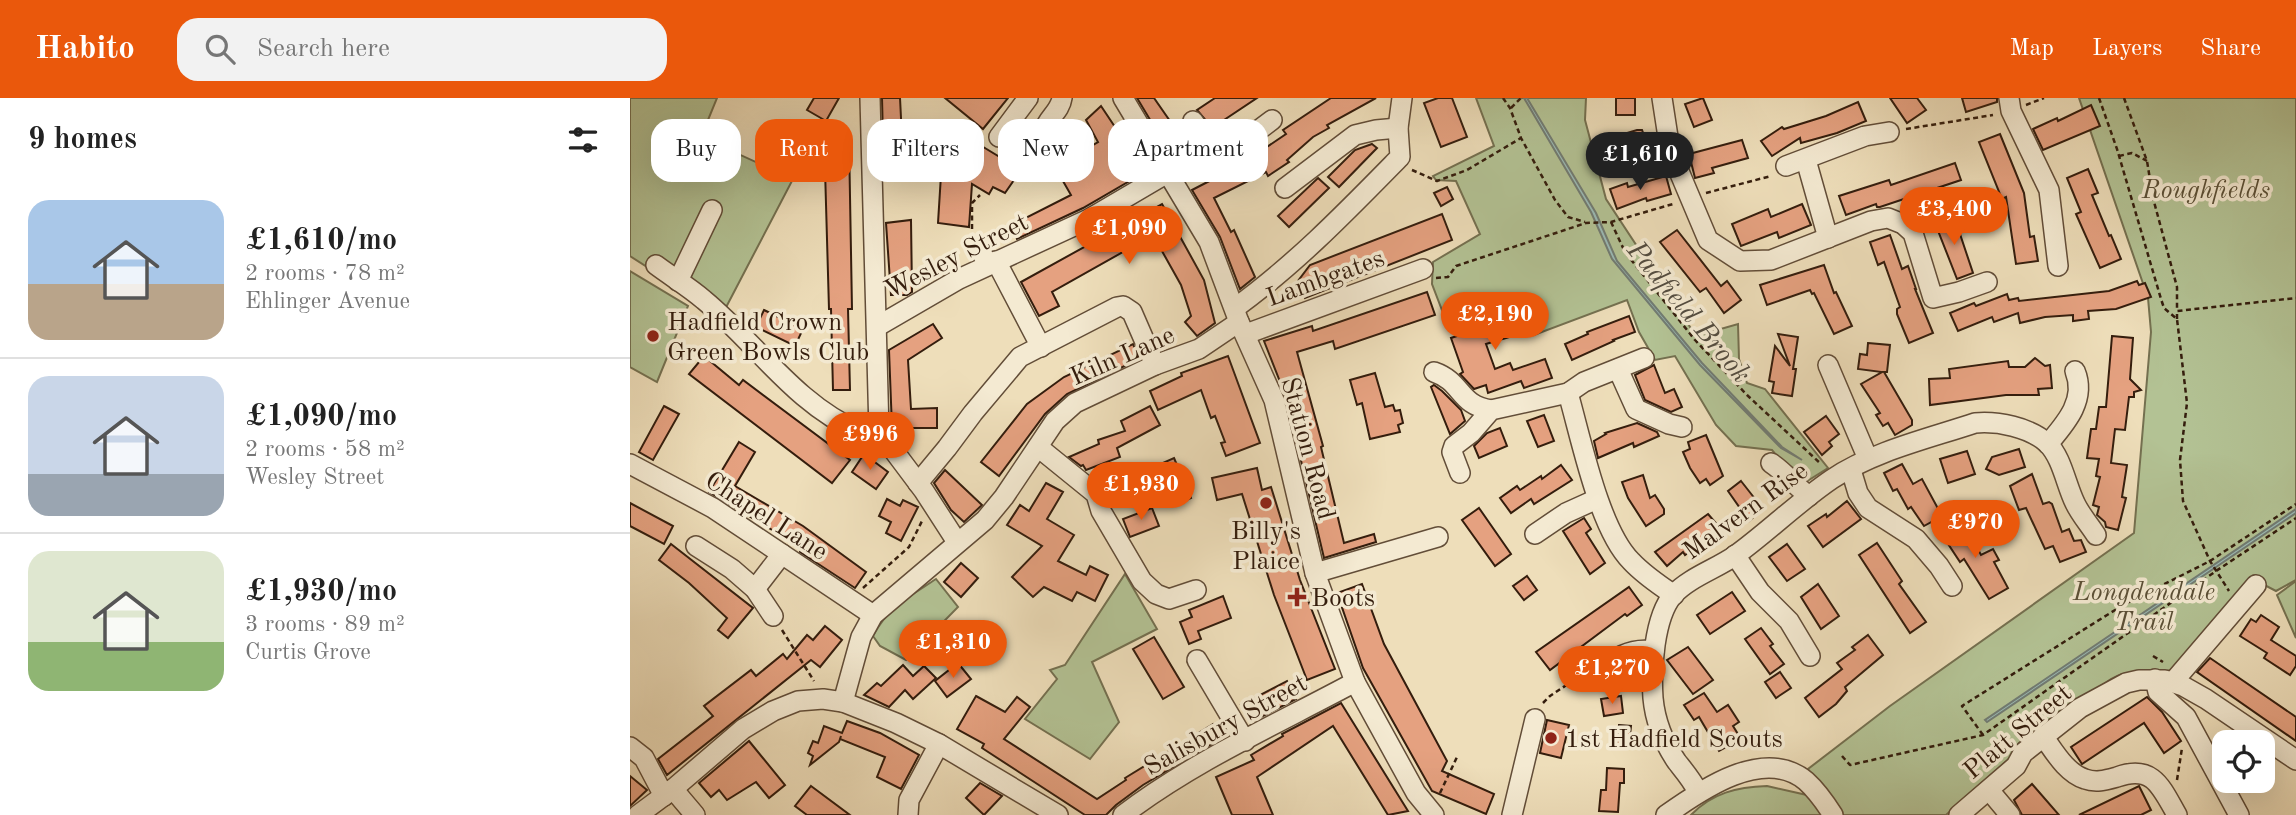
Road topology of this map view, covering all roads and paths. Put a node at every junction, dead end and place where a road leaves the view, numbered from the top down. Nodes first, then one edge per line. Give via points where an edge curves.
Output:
1 (870, 98) edge
2 (1028, 98) edge
3 (1062, 98) edge
4 (1123, 98) edge
5 (1402, 98) edge
6 (1503, 98) edge
7 (1521, 98) edge
8 (1662, 98) edge
9 (2044, 98) edge
10 (2099, 98) edge
11 (2124, 98) edge
12 (2010, 105) edge
13 (1510, 108) junction
14 (1012, 119) edge
15 (1052, 119) edge
16 (1136, 119) edge
17 (1272, 120) dead end
18 (1268, 123) edge
19 (1398, 128) junction
20 (1889, 132) joint
21 (1521, 138) junction
22 (2119, 156) junction
23 (1400, 157) junction
24 (1806, 160) junction
25 (2147, 162) junction
26 (1786, 166) dead end
27 (1152, 182) edge
28 (1175, 182) edge
29 (1285, 188) dead end
30 (980, 195) dead end
31 (1952, 199) dead end
32 (712, 209) dead end
33 (1602, 221) dead end
34 (1589, 222) junction
35 (1611, 222) dead end
36 (1903, 224) junction
37 (1828, 238) junction
38 (977, 246) joint
39 (993, 263) junction
40 (656, 265) dead end
41 (2058, 267) dead end
42 (1423, 269) joint
43 (678, 281) junction
44 (1987, 282) dead end
45 (2296, 298) edge
46 (2177, 311) junction
47 (2177, 319) junction
48 (1240, 321) junction
49 (878, 326) junction
50 (1041, 346) junction
51 (1644, 358) dead end
52 (1156, 365) junction
53 (1828, 365) dead end
54 (1618, 369) junction
55 (2076, 371) dead end
56 (1434, 372) dead end
57 (1568, 393) junction
58 (1491, 410) junction
59 (1682, 427) dead end
60 (879, 428) junction
61 (2048, 444) junction
62 (1038, 447) junction
63 (1868, 459) junction
64 (1771, 463) dead end
65 (630, 464) edge
66 (1460, 473) dead end
67 (1130, 474) dead end
68 (1842, 474) junction
69 (918, 483) junction
70 (1097, 494) junction
71 (1809, 496) junction
72 (1597, 499) junction
73 (2296, 504) edge
74 (924, 517) dead end
75 (2296, 518) edge
76 (1535, 534) dead end
77 (2096, 535) dead end
78 (1438, 537) dead end
79 (957, 542) junction
80 (696, 546) dead end
81 (782, 554) junction
82 (1735, 555) junction
83 (2211, 562) junction
84 (2216, 570) junction
85 (1315, 573) junction
86 (2256, 585) dead end
87 (1952, 586) dead end
88 (755, 589) junction
89 (1196, 590) dead end
90 (1674, 595) junction
91 (850, 600) junction
92 (2235, 607) junction
93 (873, 615) junction
94 (773, 616) joint
95 (1654, 651) junction
96 (1810, 656) dead end
97 (1197, 660) dead end
98 (1595, 674) joint
99 (2164, 680) junction
100 (1356, 682) junction
101 (823, 699) junction
102 (843, 702) junction
103 (2186, 717) junction
104 (1535, 719) joint
105 (1983, 735) junction
106 (2043, 736) junction
107 (1245, 741) junction
108 (939, 744) junction
109 (630, 747) edge
110 (1842, 756) dead end
111 (1457, 757) dead end
112 (2296, 760) edge
113 (1989, 789) junction
114 (669, 792) junction
115 (1698, 792) junction
116 (2175, 812) edge
117 (1433, 813) edge
118 (638, 815) edge
119 (695, 815) edge
120 (908, 815) edge
121 (1058, 815) edge
122 (1123, 815) edge
123 (1512, 815) edge
124 (1666, 815) edge
125 (1833, 815) edge
126 (1959, 815) edge
127 (2010, 815) edge
128 (2239, 815) edge

1 - 49 street
2 - 14 street
3 - 15 street
4 - 16 street, Station Road
5 - 19 street
6 - 13 path
7 - 13 path
8 - 37 street via 1670,150 1708,240 1740,261 1771,260
9 - 12 path
10 - 22 path
11 - 25 path
12 - 20 path
12 - 41 street via 2049,190
13 - 21 path
17 - 18 street, Wesley Street
19 - 23 street
19 - 29 street via 1355,135
20 - 24 street via 1865,136
21 - 23 path via 1467,170 1437,181 1415,173
21 - 34 path via 1568,217
22 - 25 path via 2132,153
22 - 47 path via 2164,308
23 - 48 street via 1271,282
24 - 26 street
24 - 37 street
25 - 46 path via 2177,286
27 - 39 street, Wesley Street via 1089,219
28 - 48 street, Station Road via 1209,242
30 - 38 path via 972,203 971,227
31 - 36 street
32 - 43 street
33 - 34 path
34 - 42 path via 1456,266 1448,276 1430,278
35 - 68 path via 1625,252 1695,340 1747,395 1812,454
36 - 37 street via 1888,218 1871,221
36 - 44 street via 1913,233 1933,298
38 - 39 street
39 - 49 street, Wesley Street
39 - 50 street
40 - 43 street
42 - 48 street, Lambgates
43 - 60 street via 833,418 860,432
45 - 46 path
46 - 47 path
47 - 83 path via 2187,403 2180,460 2183,501
48 - 52 street, Kiln Lane via 1199,349
48 - 85 street, Station Road via 1274,400
49 - 60 street
50 - 52 street via 1123,306 1132,312
50 - 69 street via 1020,357
51 - 54 street
52 - 62 street, Kiln Lane via 1075,403 1055,421
53 - 63 street
54 - 57 street
54 - 59 street via 1636,409
55 - 61 street via 2076,408
56 - 58 street via 1454,383 1469,403
57 - 58 street
57 - 72 street
58 - 66 street via 1454,446
60 - 69 street
61 - 63 street, Malvern Rise via 1993,421
61 - 77 street via 2074,502
62 - 70 street
62 - 79 street, Kiln Lane via 985,520
63 - 68 street, Malvern Rise
64 - 71 street
65 - 81 street, Chapel Lane via 713,508
67 - 70 street via 1111,481
68 - 71 street, Malvern Rise
68 - 87 street via 1868,508 1916,539
69 - 79 street
70 - 89 street via 1101,511 1142,581 1169,599
71 - 82 street, Malvern Rise
72 - 76 street
72 - 90 street via 1629,559
73 - 83 path
74 - 91 path via 909,547
75 - 84 path
78 - 85 street
79 - 93 street, Kiln Lane
80 - 88 street
81 - 88 street
81 - 91 street, Chapel Lane
82 - 90 street, Malvern Rise
82 - 96 street via 1760,592 1789,621
83 - 84 path
83 - 105 path via 2123,605 1962,706
84 - 92 path
84 - 105 path
85 - 100 street, Station Road
86 - 92 street
88 - 94 street
90 - 95 street, Malvern Rise via 1666,606
91 - 93 street, Chapel Lane
92 - 99 street
93 - 102 street via 861,637
94 - 101 path
95 - 98 street via 1630,651
95 - 115 street, Malvern Rise via 1653,699 1658,723 1667,746
97 - 107 street
98 - 104 path via 1581,676 1550,696
99 - 103 street via 2158,692
99 - 106 street, Platt Street via 2126,683 2080,708
99 - 112 street via 2206,699
100 - 107 street, Salisbury Street
100 - 117 street, Station Road via 1416,793
101 - 102 street
101 - 114 street via 798,701 743,729
102 - 108 street
103 - 116 path
103 - 128 street
104 - 123 street
105 - 110 path via 1850,765
106 - 113 street, Platt Street
106 - 116 street via 2066,767 2084,779 2103,781 2131,771 2148,775
107 - 122 street, Salisbury Street
108 - 120 street via 909,800
108 - 121 street
109 - 114 street via 645,758
111 - 117 path
113 - 126 street, Platt Street
113 - 127 street
114 - 118 street
114 - 119 street
115 - 124 street
115 - 125 street via 1747,771 1789,772 1807,782

